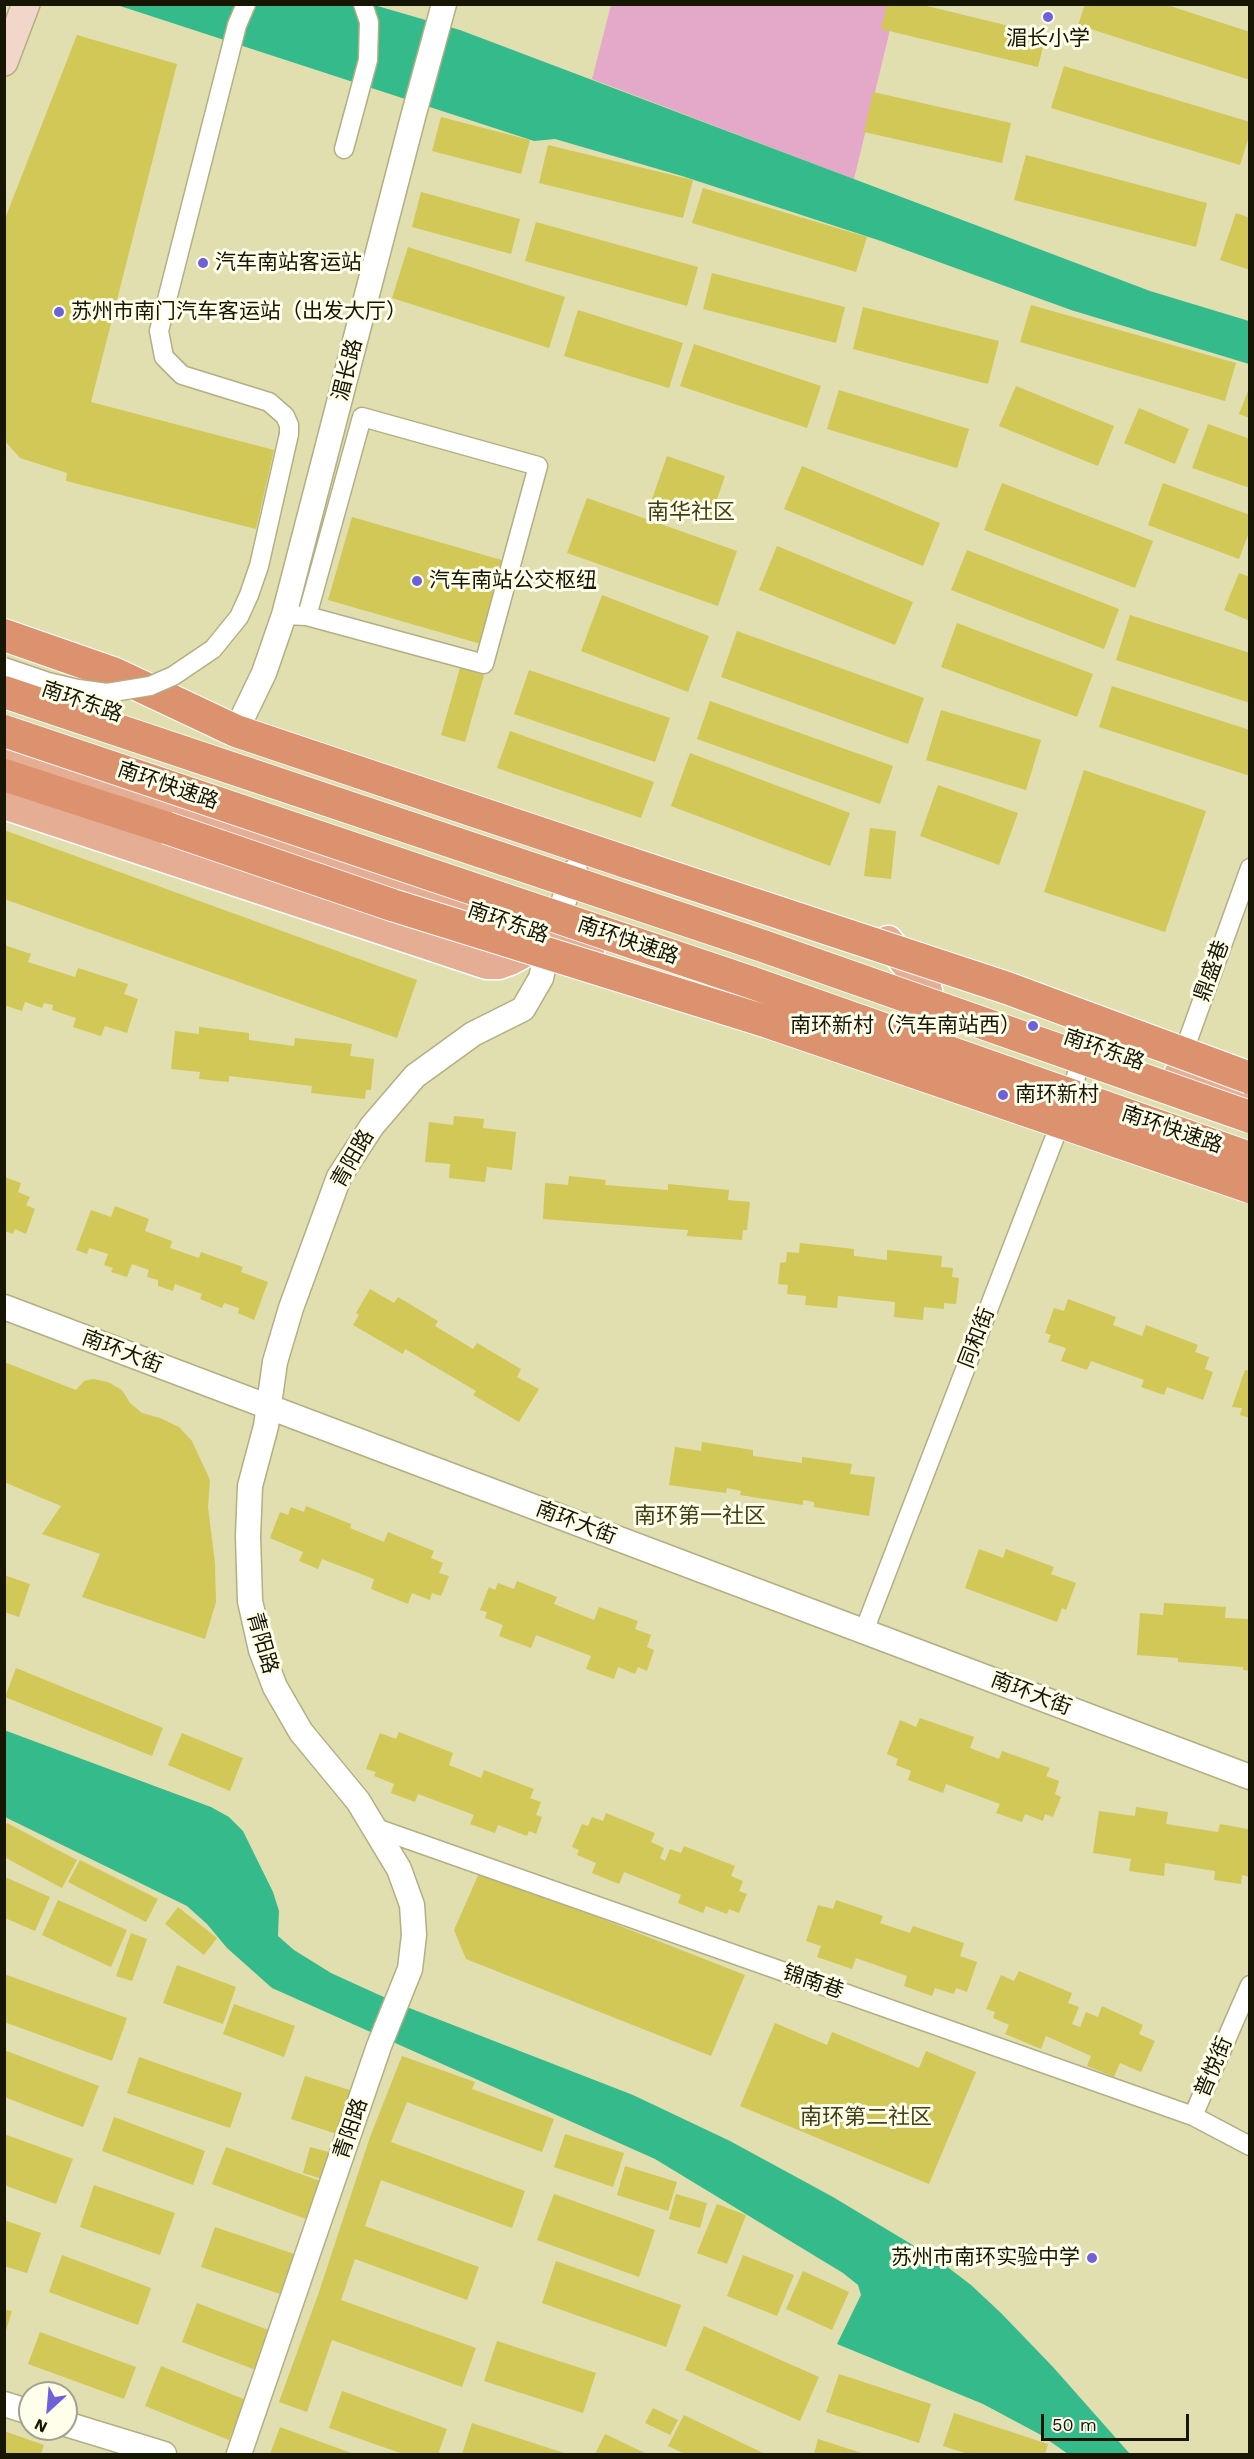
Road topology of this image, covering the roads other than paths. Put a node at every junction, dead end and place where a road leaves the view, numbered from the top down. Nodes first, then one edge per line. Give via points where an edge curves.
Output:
1 (26, 4) edge
2 (246, 4) edge
3 (363, 4) edge
4 (443, 9) edge
5 (4, 62) edge
6 (345, 149) dead end
7 (296, 616) junction
8 (4, 635) edge
9 (4, 667) edge
10 (4, 675) edge
11 (4, 692) edge
12 (4, 731) edge
13 (236, 731) junction
14 (4, 752) edge
15 (4, 775) edge
16 (4, 804) edge
17 (1250, 868) edge
18 (575, 871) junction
19 (550, 938) junction
20 (927, 990) junction
21 (1087, 1044) junction
22 (1175, 1075) junction
23 (1250, 1078) edge
24 (1250, 1100) edge
25 (1063, 1116) junction
26 (1250, 1117) edge
27 (1250, 1158) edge
28 (1250, 1180) edge
29 (1250, 1187) edge
30 (4, 1307) edge
31 (269, 1407) junction
32 (864, 1631) junction
33 (1250, 1777) edge
34 (373, 1827) junction
35 (1250, 1985) edge
36 (1193, 2116) junction
37 (1250, 2146) edge
38 (78, 2428) edge
39 (164, 2454) edge
40 (239, 2454) edge

1 - 5 main road
2 - 9 street, bridge via 237,25 159,331 160,347 170,365 182,375 259,398 275,406 288,421 289,434 249,595 239,617 213,649 173,676 150,686 117,692 78,689
3 - 6 street via 370,37
4 - 7 street, 湄长路 via 412,117
7 - 7 street via 484,664 538,466 362,417
7 - 13 street, 湄长路
8 - 13 highway via 113,673
10 - 18 main road, 南环东路
11 - 26 highway, 南环快速路, bridge via 763,946
12 - 27 highway, 南环快速路, bridge via 750,982
13 - 20 main road via 319,747 842,922 886,939
13 - 23 highway, bridge via 1007,988
14 - 19 main road, 南环东路
15 - 29 highway, bridge via 392,905 768,1022
16 - 19 main road via 487,964 510,960
17 - 22 street, 鼎盛巷
18 - 19 street, 青阳路
18 - 20 main road, 南环东路
19 - 25 main road, 南环东路
19 - 31 street, 青阳路 via 541,978 523,1009 473,1034 415,1076 372,1126 339,1177 291,1308 275,1362
20 - 21 main road, 南环东路
21 - 22 main road, 南环东路
21 - 25 street, 同和街
22 - 24 main road, 南环东路
25 - 28 main road, 南环东路
25 - 32 street, 同和街
30 - 31 street, 南环大街
31 - 32 street, 南环大街
31 - 34 street, 青阳路 via 250,1486 248,1536 250,1601 261,1650 275,1688 301,1732 358,1801
32 - 33 street, 南环大街
34 - 36 street, 锦南巷
34 - 40 street, 青阳路 via 399,1869 412,1905 410,1969 379,2046
35 - 36 street, 普悦街
36 - 37 street, 锦南巷
38 - 39 street

